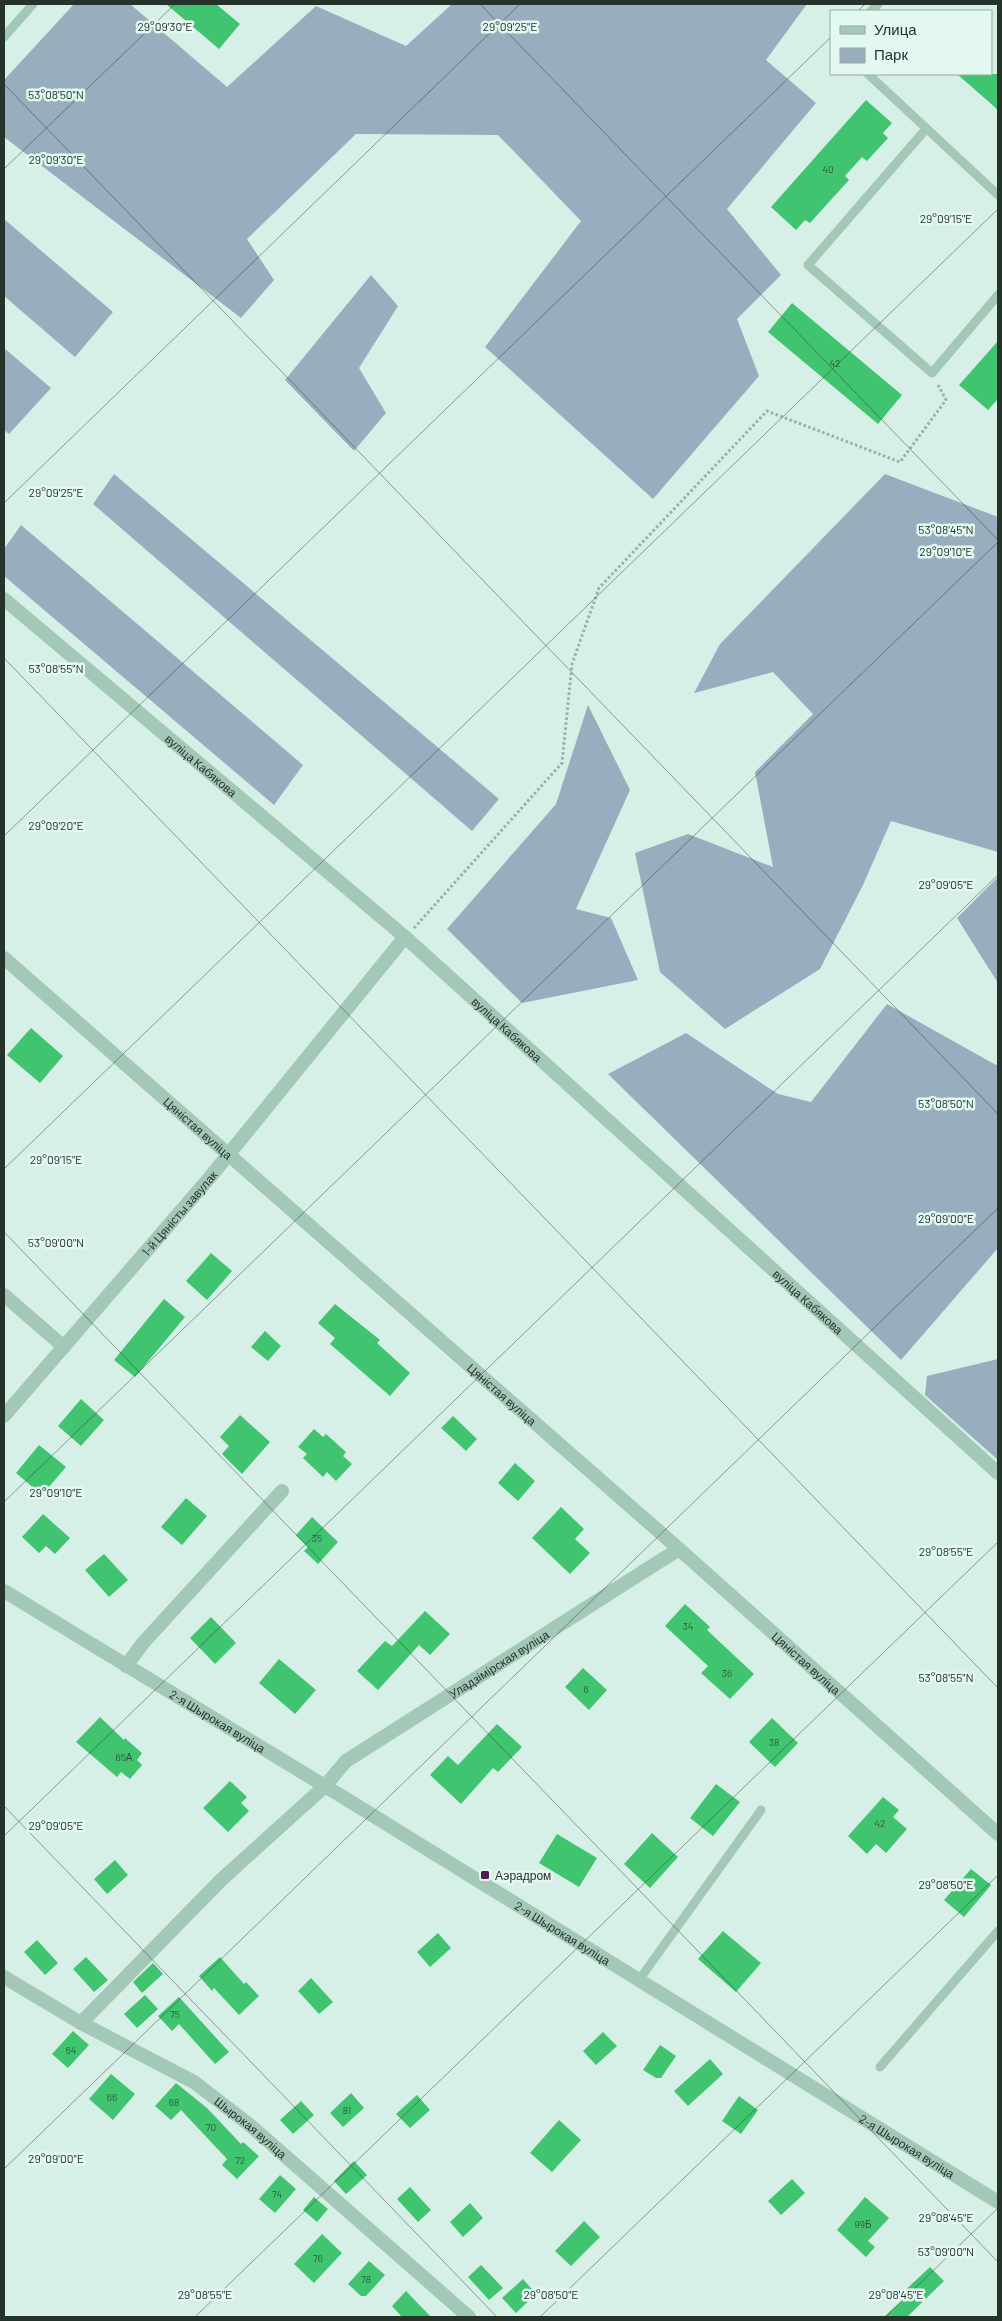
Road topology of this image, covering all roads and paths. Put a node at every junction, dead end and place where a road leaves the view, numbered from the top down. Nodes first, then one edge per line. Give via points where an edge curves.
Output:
1 (33, 4) edge
2 (4, 37) edge
3 (869, 75) edge
4 (926, 129) junction
5 (998, 195) edge
6 (998, 295) edge
7 (932, 373) junction
8 (4, 599) edge
9 (406, 937) junction
10 (4, 958) edge
11 (228, 1156) junction
12 (4, 1295) edge
13 (64, 1347) junction
14 (4, 1416) edge
15 (998, 1473) edge
16 (282, 1490) dead end
17 (679, 1549) junction
18 (4, 1591) edge
19 (126, 1666) junction
20 (325, 1786) junction
21 (761, 1810) dead end
22 (998, 1834) edge
23 (998, 1931) edge
24 (4, 1977) edge
25 (639, 1980) junction
26 (81, 2023) junction
27 (880, 2067) dead end
28 (998, 2202) edge
29 (469, 2317) edge

1 - 2 lane
3 - 4 lane
4 - 5 lane
4 - 7 lane via 808,265
6 - 7 lane
7 - 9 path via 946,400 900,462 767,412 599,588 572,664 562,764
8 - 9 street, вуліца Кабякова
9 - 11 street, 1-й Цяністы завулак
9 - 15 street, вуліца Кабякова
10 - 11 street, Цяністая вуліца
11 - 13 street, 1-й Цяністы завулак
11 - 17 street, Цяністая вуліца
12 - 13 street
13 - 14 street, 1-й Цяністы завулак
16 - 19 street via 143,1643
17 - 20 street, Уладзімірская вуліца via 346,1761
17 - 22 street, Цяністая вуліца
18 - 19 street, 2-я Шырокая вуліца
19 - 20 street, 2-я Шырокая вуліца
20 - 25 street, 2-я Шырокая вуліца
20 - 26 street, Уладзімірская вуліца via 221,1880
21 - 25 lane
23 - 27 lane
24 - 26 street, Шырокая вуліца
25 - 28 street, 2-я Шырокая вуліца
26 - 29 street, Шырокая вуліца via 194,2082 251,2126

